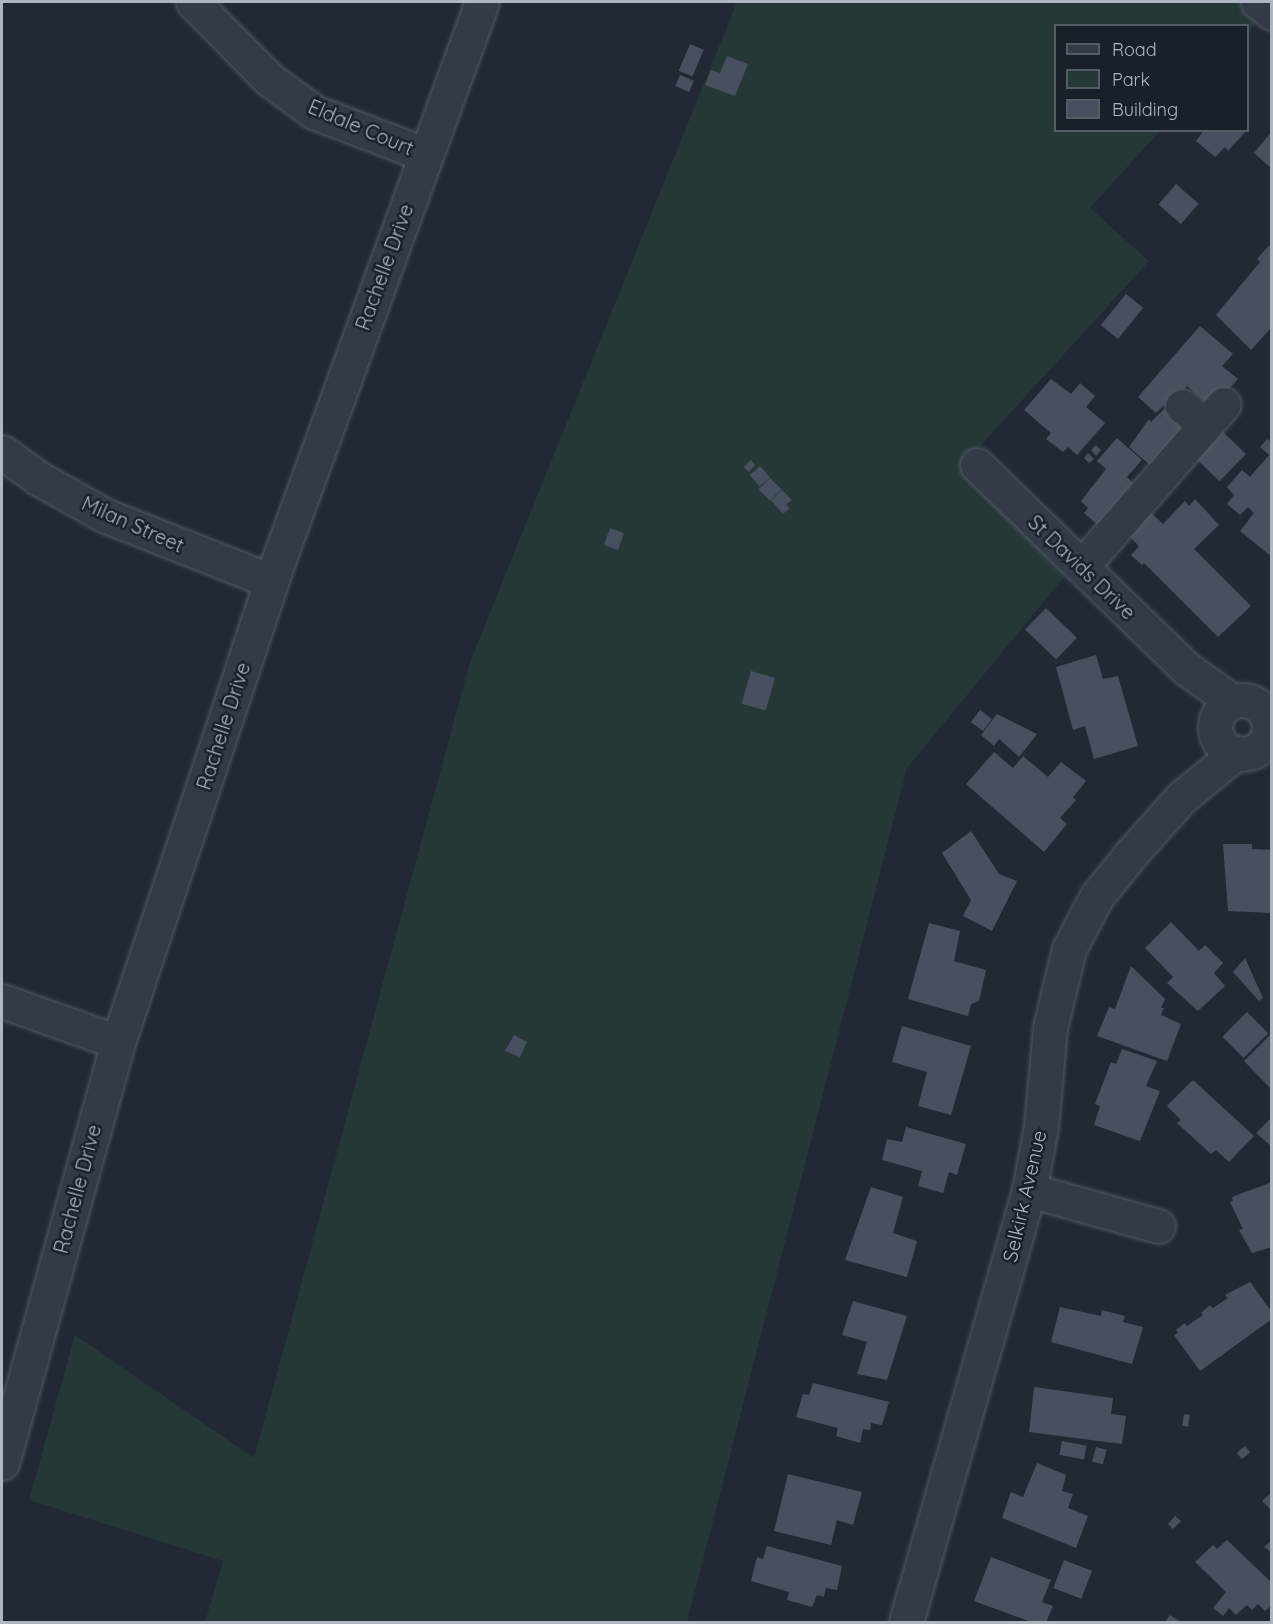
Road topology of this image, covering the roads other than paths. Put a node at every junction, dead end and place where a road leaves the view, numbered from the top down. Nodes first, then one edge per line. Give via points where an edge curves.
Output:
1 (193, 2) edge
2 (482, 2) edge
3 (1258, 2) edge
4 (1272, 13) edge
5 (424, 154) junction
6 (1204, 412) dead end
7 (2, 452) edge
8 (977, 465) dead end
9 (1082, 566) junction
10 (271, 581) junction
11 (1272, 682) edge
12 (1249, 730) edge
13 (2, 1001) edge
14 (118, 1042) junction
15 (1029, 1190) junction
16 (1158, 1226) dead end
17 (2, 1463) edge
18 (906, 1623) edge

1 - 5 street, Eldale Court via 269,79 314,112
2 - 5 street, Rachelle Drive
3 - 4 street
5 - 10 street, Rachelle Drive
6 - 9 street via 1145,479
7 - 10 street, Milan Street via 38,478 106,516
8 - 9 street, St Davids Drive
9 - 12 street, St Davids Drive
10 - 14 street, Rachelle Drive
11 - 12 street
12 - 15 street, Selkirk Avenue via 1182,797 1097,896 1069,949 1050,1028 1041,1127
13 - 14 street
14 - 17 street, Rachelle Drive
15 - 16 street
15 - 18 street, Selkirk Avenue

